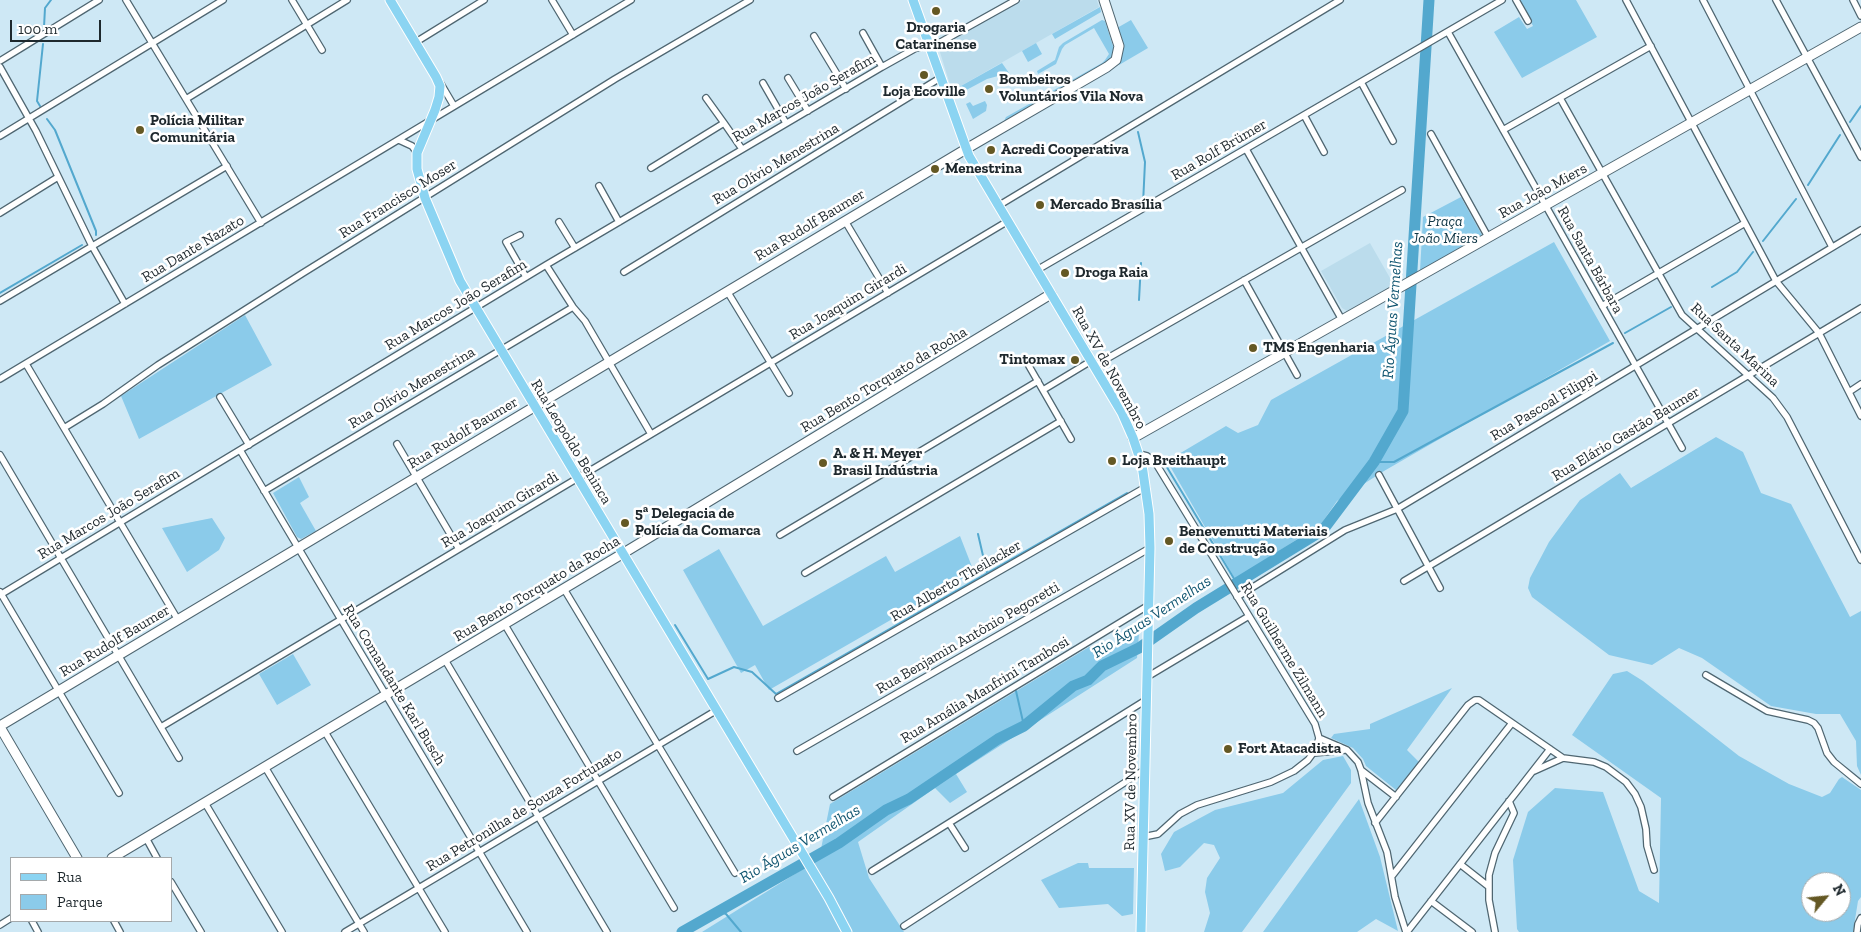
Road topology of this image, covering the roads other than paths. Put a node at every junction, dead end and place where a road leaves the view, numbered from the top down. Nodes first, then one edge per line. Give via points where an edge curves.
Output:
1 (99, 0) edge
2 (126, 0) edge
3 (223, 0) edge
4 (292, 0) edge
5 (347, 0) edge
6 (390, 0) edge
7 (484, 0) edge
8 (552, 0) edge
9 (631, 0) edge
10 (750, 0) edge
11 (913, 0) edge
12 (1016, 0) edge
13 (1104, 0) edge
14 (1340, 0) edge
15 (1502, 0) edge
16 (1516, 0) edge
17 (1626, 0) edge
18 (1702, 0) edge
19 (1776, 0) edge
20 (1852, 0) edge
21 (1861, 16) edge
22 (1528, 21) dead end
23 (307, 25) junction
24 (1861, 27) edge
25 (1448, 32) junction
26 (863, 33) dead end
27 (573, 35) junction
28 (814, 36) dead end
29 (416, 42) junction
30 (152, 43) junction
31 (929, 45) junction
32 (1651, 46) junction
33 (322, 50) dead end
34 (1807, 57) junction
35 (0, 61) edge
36 (0, 67) edge
37 (882, 67) junction
38 (436, 77) junction
39 (788, 78) dead end
40 (940, 78) junction
41 (1361, 82) junction
42 (763, 83) dead end
43 (846, 88) junction
44 (1750, 90) junction
45 (706, 98) dead end
46 (1560, 98) junction
47 (186, 99) junction
48 (454, 106) junction
49 (808, 111) junction
50 (1304, 115) junction
51 (29, 118) junction
52 (431, 120) junction
53 (724, 123) junction
54 (786, 123) junction
55 (1692, 123) junction
56 (1503, 130) junction
57 (1431, 134) dead end
58 (0, 136) edge
59 (399, 140) junction
60 (1393, 141) dead end
61 (742, 149) junction
62 (966, 149) junction
63 (1246, 149) junction
64 (1324, 152) dead end
65 (417, 153) junction
66 (1861, 157) edge
67 (227, 166) junction
68 (651, 168) dead end
69 (1603, 173) junction
70 (58, 177) junction
71 (599, 186) dead end
72 (1402, 190) dead end
73 (425, 198) junction
74 (1545, 205) junction
75 (998, 206) junction
76 (0, 213) edge
77 (845, 221) junction
78 (1008, 221) junction
79 (559, 222) dead end
80 (619, 222) junction
81 (260, 223) junction
82 (1745, 223) junction
83 (1861, 230) edge
84 (520, 235) dead end
85 (1488, 237) junction
86 (92, 246) junction
87 (1832, 247) junction
88 (575, 248) junction
89 (1301, 248) junction
90 (546, 265) junction
91 (1037, 270) junction
92 (624, 272) dead end
93 (1659, 273) junction
94 (526, 277) junction
95 (1244, 280) junction
96 (1776, 281) junction
97 (727, 291) junction
98 (888, 293) junction
99 (1051, 294) junction
100 (0, 301) edge
101 (125, 304) junction
102 (1602, 306) junction
103 (475, 307) junction
104 (573, 307) junction
105 (1861, 308) edge
106 (1342, 320) junction
107 (1696, 329) junction
108 (1819, 333) junction
109 (500, 350) junction
110 (1284, 353) junction
111 (609, 362) junction
112 (770, 363) junction
113 (26, 364) junction
114 (1093, 364) junction
115 (1029, 366) dead end
116 (1635, 366) junction
117 (1297, 375) dead end
118 (1748, 376) junction
119 (0, 379) edge
120 (1038, 381) junction
121 (1861, 384) edge
122 (1043, 390) junction
123 (1849, 392) junction
124 (789, 393) dead end
125 (220, 397) dead end
126 (535, 406) junction
127 (1861, 416) edge
128 (1061, 421) junction
129 (1668, 424) junction
130 (64, 428) junction
131 (651, 434) junction
132 (1072, 438) dead end
133 (1134, 438) junction
134 (397, 444) dead end
135 (249, 445) junction
136 (1682, 448) dead end
137 (240, 450) junction
138 (1139, 454) junction
139 (0, 455) edge
140 (1379, 476) dead end
141 (416, 477) junction
142 (577, 478) junction
143 (1146, 486) junction
144 (264, 491) junction
145 (1397, 509) junction
146 (120, 522) junction
147 (780, 535) dead end
148 (298, 548) junction
149 (1150, 548) junction
150 (460, 549) junction
151 (622, 554) junction
152 (61, 558) junction
153 (1861, 560) edge
154 (1429, 566) junction
155 (805, 573) dead end
156 (1404, 581) dead end
157 (1440, 588) dead end
158 (564, 589) junction
159 (0, 594) edge
160 (1237, 597) junction
161 (1149, 605) junction
162 (1249, 616) junction
163 (178, 620) junction
164 (340, 620) junction
165 (505, 625) junction
166 (118, 655) junction
167 (445, 660) junction
168 (1706, 675) dead end
169 (1147, 677) junction
170 (58, 691) junction
171 (386, 695) junction
172 (778, 698) dead end
173 (1146, 700) junction
174 (717, 710) junction
175 (1512, 723) junction
176 (0, 727) edge
177 (161, 727) junction
178 (325, 732) junction
179 (1319, 738) junction
180 (658, 745) junction
181 (1550, 749) junction
182 (1347, 750) junction
183 (797, 751) dead end
184 (1314, 753) junction
185 (179, 758) dead end
186 (1563, 758) junction
187 (265, 767) junction
188 (1144, 770) junction
189 (1361, 770) junction
190 (1532, 772) junction
191 (598, 781) junction
192 (1861, 784) edge
193 (119, 793) dead end
194 (833, 797) dead end
195 (1396, 797) junction
196 (1509, 801) junction
197 (206, 803) junction
198 (538, 817) junction
199 (949, 823) junction
200 (1375, 823) junction
201 (1143, 837) junction
202 (146, 838) junction
203 (965, 848) dead end
204 (479, 852) junction
205 (76, 857) edge
206 (114, 857) edge
207 (156, 857) edge
208 (1460, 864) junction
209 (1654, 870) dead end
210 (872, 871) dead end
211 (735, 873) dead end
212 (1392, 876) junction
213 (172, 884) edge
214 (1488, 886) junction
215 (418, 888) junction
216 (1431, 901) junction
217 (674, 908) dead end
218 (1861, 918) edge
219 (359, 924) junction
220 (904, 926) dead end
221 (1494, 931) edge
222 (201, 932) edge
223 (282, 932) edge
224 (345, 932) edge
225 (364, 932) edge
226 (445, 932) edge
227 (526, 932) edge
228 (607, 932) edge
229 (847, 932) edge
230 (1141, 932) edge
231 (1406, 932) edge
232 (1472, 932) edge
233 (1857, 932) edge

1 - 35 street
2 - 30 street
3 - 30 street
4 - 23 street
5 - 23 street
6 - 29 main road
7 - 29 street
8 - 27 street
9 - 27 street, Rua Dante Nazato
10 - 73 street, Rua Francisco Moser via 602,87
11 - 31 main road, Rua XV de Novembro
12 - 31 street, Rua Marcos João Serafim via 939,43
13 - 62 street, Rua Rudolf Baumer via 1116,36 1119,51 1116,60
14 - 75 street
15 - 25 street, Rua Rolf Brümer
16 - 22 street
17 - 32 street
18 - 44 street
19 - 34 street
20 - 21 street
23 - 33 street
23 - 47 street
24 - 34 street, Rua João Miers
25 - 41 street, Rua Rolf Brümer
25 - 56 street, Rua Santa Bárbara
26 - 37 street
27 - 48 street, Rua Dante Nazato
28 - 43 street
29 - 38 main road
30 - 47 street
30 - 51 street
31 - 37 street, Rua Marcos João Serafim via 916,48
31 - 40 main road, Rua XV de Novembro
32 - 46 street
32 - 55 street
34 - 44 street, Rua João Miers
34 - 66 street
36 - 51 street
37 - 43 street, Rua Marcos João Serafim
38 - 48 street
38 - 52 main road, Rua Leopoldo Beninca via 440,86 439,97
39 - 49 street
40 - 62 main road, Rua XV de Novembro
40 - 92 street, Rua Olívio Menestrina
41 - 50 street, Rua Rolf Brümer
41 - 60 street
42 - 54 street
43 - 49 street, Rua Marcos João Serafim
44 - 55 street, Rua João Miers
44 - 87 street
45 - 53 street
46 - 56 street
46 - 69 street, Rua Santa Marina
47 - 67 street
48 - 52 street, Rua Dante Nazato
49 - 54 street, Rua Marcos João Serafim
50 - 63 street, Rua Rolf Brümer
50 - 64 street
51 - 58 street
51 - 70 street
52 - 59 street, Rua Dante Nazato
52 - 65 main road, Rua Leopoldo Beninca
53 - 61 street
53 - 68 street
54 - 61 street, Rua Marcos João Serafim
55 - 69 street, Rua João Miers
55 - 82 street
56 - 74 street, Rua Santa Bárbara
57 - 85 street
59 - 65 street via 412,146
59 - 81 street, Rua Dante Nazato
61 - 80 street, Rua Marcos João Serafim
62 - 75 main road, Rua XV de Novembro
62 - 77 street, Rua Rudolf Baumer
63 - 89 street
63 - 91 street, Rua Rolf Brümer
65 - 73 main road, Rua Leopoldo Beninca via 417,170
67 - 81 street
67 - 86 street
69 - 74 street, Rua João Miers
69 - 93 street, Rua Santa Marina
70 - 76 street
70 - 86 street
71 - 80 street
72 - 89 street
73 - 103 main road, Rua Leopoldo Beninca via 452,265
73 - 130 street, Rua Francisco Moser via 158,364
74 - 85 street, Rua João Miers
74 - 102 street, Rua Santa Bárbara
75 - 78 main road, Rua XV de Novembro
77 - 97 street, Rua Rudolf Baumer
77 - 98 street
78 - 91 main road, Rua XV de Novembro
78 - 98 street, Rua Joaquim Girardi
79 - 88 street
80 - 88 street, Rua Marcos João Serafim
81 - 101 street, Rua Dante Nazato
82 - 93 street
82 - 96 street
83 - 87 street, Rua Pascoal Filippi
84 - 94 street via 506,242
85 - 106 street, Rua João Miers
86 - 100 street
86 - 101 street
87 - 96 street, Rua Pascoal Filippi
88 - 90 street, Rua Marcos João Serafim
89 - 95 street
89 - 106 street
90 - 94 street, Rua Marcos João Serafim
90 - 104 street
91 - 99 main road, Rua XV de Novembro
93 - 102 street
93 - 107 street, Rua Santa Marina via 1682,314
94 - 103 street, Rua Marcos João Serafim
95 - 110 street
95 - 114 street
96 - 107 street, Rua Pascoal Filippi
96 - 108 street
97 - 111 street, Rua Rudolf Baumer
97 - 112 street
98 - 112 street, Rua Joaquim Girardi
99 - 114 main road, Rua XV de Novembro
99 - 151 street, Rua Bento Torquato da Rocha
101 - 113 street, Rua Dante Nazato
102 - 116 street, Rua Santa Bárbara
103 - 109 main road, Rua Leopoldo Beninca
103 - 135 street, Rua Marcos João Serafim
104 - 109 street, Rua Olívio Menestrina
104 - 111 street
105 - 108 street, Rua Elário Gastão Baumer
106 - 110 street, Rua João Miers
107 - 116 street, Rua Pascoal Filippi
107 - 118 street, Rua Santa Marina
108 - 118 street, Rua Elário Gastão Baumer
108 - 123 street
109 - 126 main road, Rua Leopoldo Beninca
109 - 144 street, Rua Olívio Menestrina
110 - 117 street
110 - 133 street, Rua João Miers
111 - 126 street, Rua Rudolf Baumer
111 - 131 street
112 - 124 street
112 - 131 street, Rua Joaquim Girardi
113 - 119 street, Rua Dante Nazato
113 - 130 street
114 - 122 street
114 - 133 main road, Rua XV de Novembro
115 - 120 street
116 - 129 street, Rua Santa Bárbara
116 - 145 street, Rua Pascoal Filippi
118 - 129 street, Rua Elário Gastão Baumer
118 - 153 street, Rua Santa Marina via 1773,398 1787,417
120 - 122 street
120 - 147 street
121 - 123 street
122 - 128 street
123 - 127 street
125 - 135 street
126 - 141 street, Rua Rudolf Baumer
126 - 142 main road, Rua Leopoldo Beninca
128 - 132 street
128 - 155 street
129 - 136 street, Rua Santa Bárbara
129 - 154 street, Rua Elário Gastão Baumer
130 - 146 street
131 - 142 street, Rua Joaquim Girardi
133 - 138 main road, Rua XV de Novembro
134 - 141 street
135 - 137 street, Rua Marcos João Serafim
137 - 144 street, Rua Comandante Karl Busch
137 - 146 street, Rua Marcos João Serafim
138 - 143 main road, Rua XV de Novembro
138 - 160 street, Rua Guilherme Zilmann via 1155,462
139 - 152 street
140 - 145 street
141 - 148 street, Rua Rudolf Baumer
141 - 150 street
142 - 150 street, Rua Joaquim Girardi
142 - 151 main road, Rua Leopoldo Beninca
143 - 149 main road, Rua XV de Novembro
143 - 172 street, Rua Alberto Theilacker
144 - 148 street, Rua Comandante Karl Busch
145 - 154 street
145 - 160 street, Rua Pascoal Filippi via 1345,530
146 - 152 street, Rua Marcos João Serafim
146 - 163 street
148 - 163 street, Rua Rudolf Baumer
148 - 164 street, Rua Comandante Karl Busch
149 - 161 main road, Rua XV de Novembro
149 - 183 street, Rua Benjamin Antônio Pegoretti
150 - 164 street, Rua Joaquim Girardi
151 - 158 street, Rua Bento Torquato da Rocha
151 - 174 main road, Rua Leopoldo Beninca
152 - 159 street, Rua Marcos João Serafim
152 - 166 street
154 - 156 street, Rua Elário Gastão Baumer
154 - 157 street
158 - 165 street, Rua Bento Torquato da Rocha
158 - 180 street
159 - 170 street
160 - 162 street, Rua Guilherme Zilmann
161 - 169 main road, Rua XV de Novembro
161 - 194 street, Rua Amália Manfrini Tambosi
162 - 169 street
162 - 179 street, Rua Guilherme Zilmann via 1315,724
163 - 166 street, Rua Rudolf Baumer
164 - 171 street, Rua Comandante Karl Busch
164 - 177 street, Rua Joaquim Girardi
165 - 167 street, Rua Bento Torquato da Rocha
165 - 191 street
166 - 170 street, Rua Rudolf Baumer
166 - 177 street
167 - 171 street, Rua Bento Torquato da Rocha
167 - 198 street
168 - 192 street via 1767,711 1814,723 1827,753
169 - 173 main road, Rua XV de Novembro
170 - 176 street, Rua Rudolf Baumer
170 - 193 street
171 - 178 street, Rua Bento Torquato da Rocha
171 - 204 street, Rua Comandante Karl Busch
173 - 188 main road, Rua XV de Novembro
173 - 199 street
174 - 180 street, Rua Petronilha de Souza Fortunato
174 - 229 main road, Rua Leopoldo Beninca
175 - 181 street
175 - 195 street via 1483,702 1475,700
175 - 212 street
176 - 205 street
177 - 185 street
178 - 187 street, Rua Bento Torquato da Rocha
178 - 215 street
179 - 182 street
179 - 184 street, Rua Guilherme Zilmann
180 - 191 street, Rua Petronilha de Souza Fortunato
180 - 211 street
181 - 186 street
181 - 190 street
182 - 184 street
182 - 189 street
184 - 201 street, Rua Guilherme Zilmann via 1301,767 1285,776 1197,804 1158,834
186 - 190 street
186 - 209 street via 1594,762 1626,782 1641,807
187 - 197 street, Rua Bento Torquato da Rocha
187 - 219 street
188 - 201 main road, Rua XV de Novembro
188 - 220 street
189 - 195 street
189 - 200 street
190 - 196 street
191 - 198 street, Rua Petronilha de Souza Fortunato
191 - 217 street
195 - 200 street
196 - 208 street
196 - 214 street via 1514,813 1491,864
197 - 202 street, Rua Bento Torquato da Rocha
197 - 223 street
198 - 204 street, Rua Petronilha de Souza Fortunato
198 - 228 street
199 - 203 street
199 - 210 street
200 - 212 street via 1387,852
201 - 230 main road, Rua XV de Novembro
202 - 206 street, Rua Bento Torquato da Rocha
202 - 207 street
204 - 215 street, Rua Petronilha de Souza Fortunato
204 - 227 street, Rua Comandante Karl Busch
208 - 214 street
208 - 216 street
212 - 231 street
213 - 222 street
214 - 221 street
215 - 219 street, Rua Petronilha de Souza Fortunato
215 - 226 street
216 - 231 street
216 - 232 street
218 - 233 street
219 - 224 street, Rua Petronilha de Souza Fortunato
219 - 225 street

